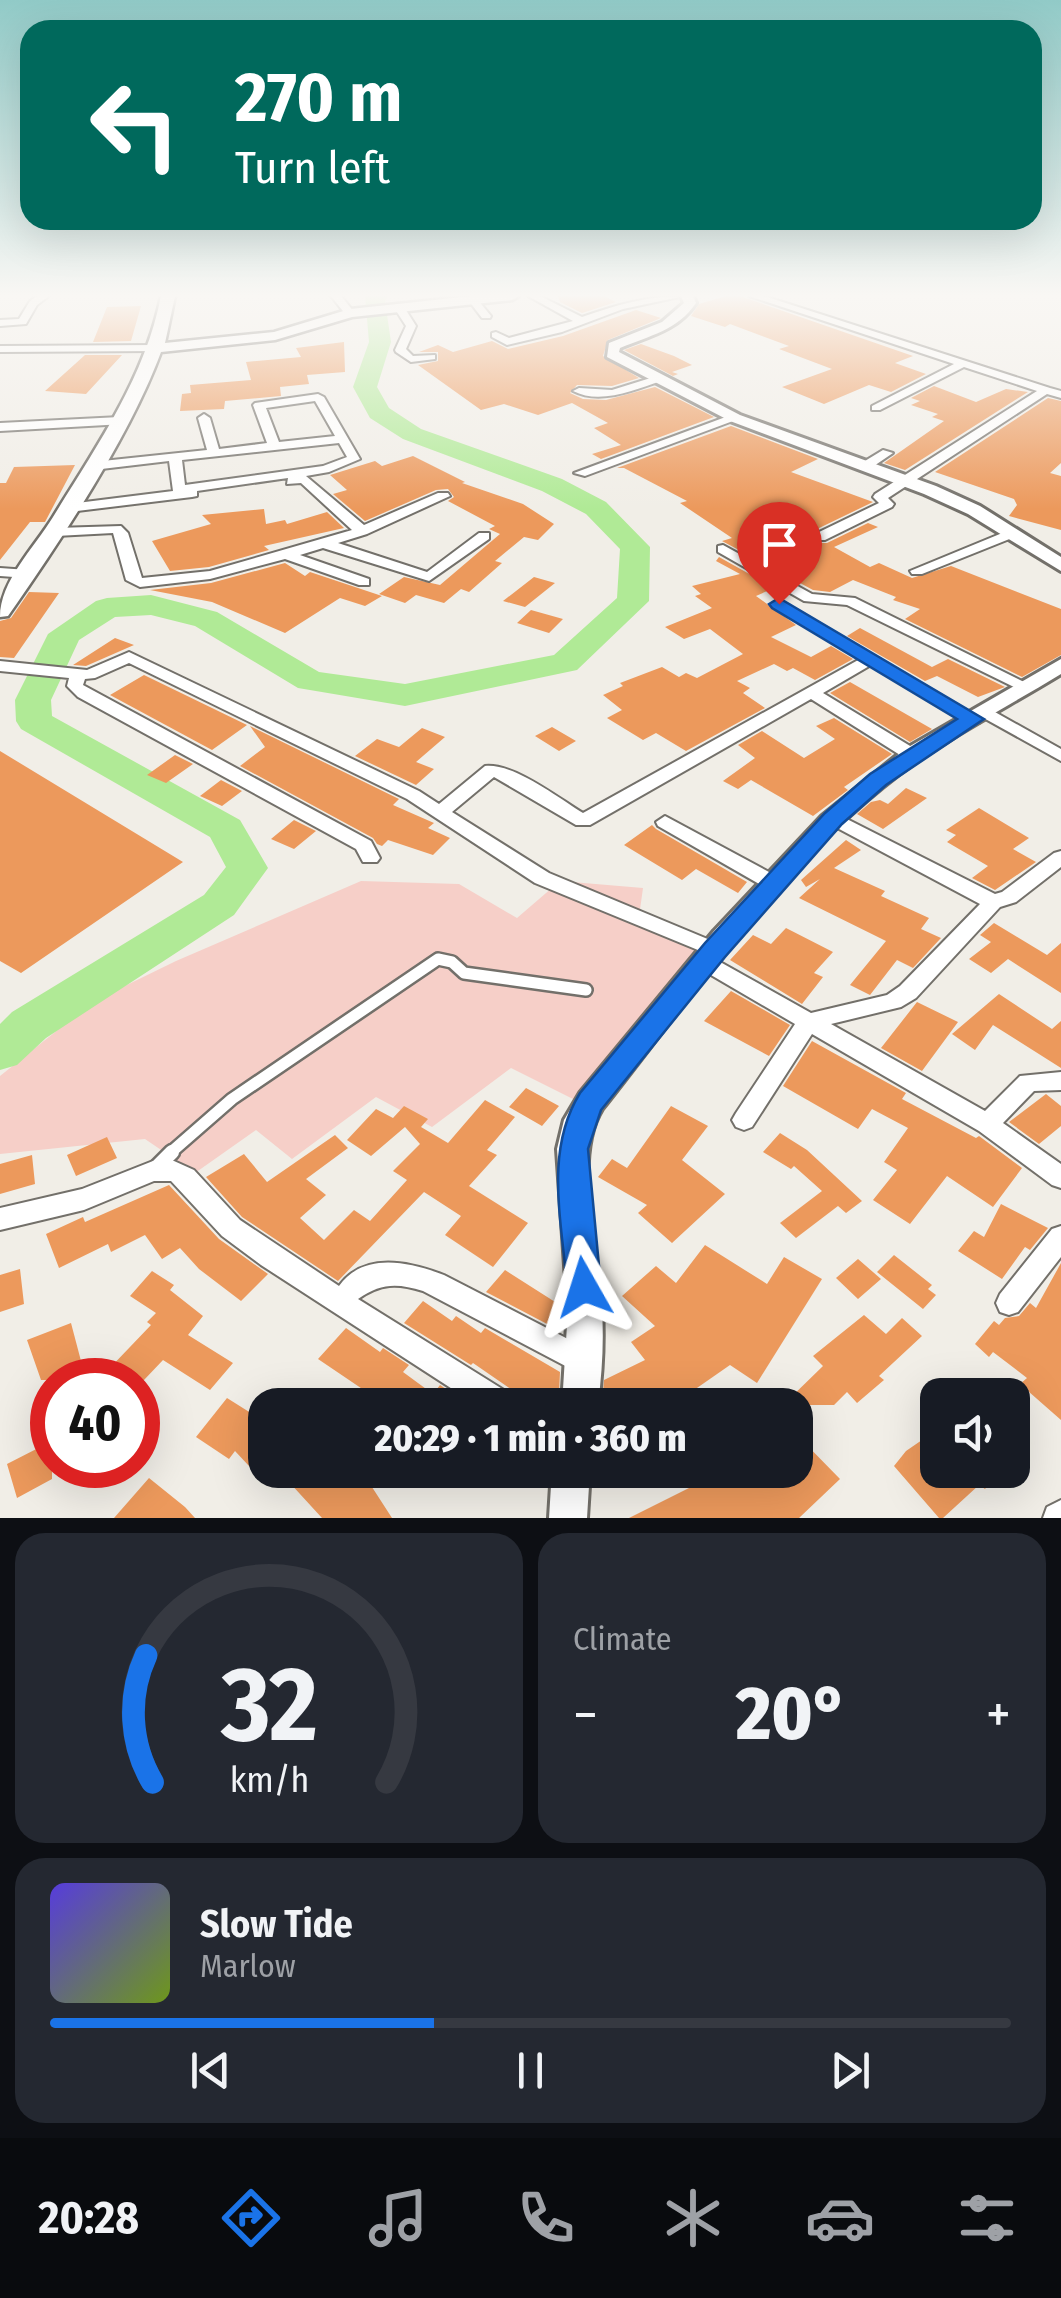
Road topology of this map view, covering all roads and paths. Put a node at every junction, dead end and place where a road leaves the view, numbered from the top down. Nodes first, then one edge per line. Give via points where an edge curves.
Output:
1 (147, 367) edge
2 (636, 367) edge
3 (958, 367) edge
4 (973, 367) edge
5 (658, 379) junction
6 (1046, 390) junction
7 (578, 391) dead end
8 (1061, 395) edge
9 (876, 408) dead end
10 (204, 418) dead end
11 (735, 418) junction
12 (120, 421) junction
13 (0, 427) edge
14 (342, 438) junction
15 (274, 446) junction
16 (887, 453) dead end
17 (214, 454) junction
18 (175, 458) junction
19 (92, 466) junction
20 (864, 467) junction
21 (580, 472) dead end
22 (905, 481) junction
23 (443, 496) dead end
24 (69, 508) junction
25 (362, 530) junction
26 (56, 532) junction
27 (1012, 533) junction
28 (484, 536) dead end
29 (820, 537) dead end
30 (323, 543) junction
31 (723, 549) dead end
32 (286, 556) junction
33 (1061, 565) edge
34 (917, 571) dead end
35 (0, 572) edge
36 (28, 574) junction
37 (364, 582) dead end
38 (779, 604) dead end
39 (0, 611) edge
40 (870, 658) junction
41 (1061, 665) edge
42 (8, 666) edge
43 (71, 672) junction
44 (1026, 687) junction
45 (811, 692) junction
46 (979, 715) junction
47 (914, 756) junction
48 (1061, 756) edge
49 (439, 813) junction
50 (834, 818) junction
51 (665, 822) dead end
52 (1061, 857) edge
53 (370, 858) dead end
54 (773, 883) junction
55 (993, 902) junction
56 (711, 956) junction
57 (586, 990) dead end
58 (808, 1022) junction
59 (1061, 1080) edge
60 (744, 1120) dead end
61 (987, 1124) junction
62 (1058, 1170) edge
63 (154, 1171) junction
64 (0, 1220) edge
65 (1061, 1237) edge
66 (350, 1290) dead end
67 (1009, 1304) dead end
68 (588, 1364) junction
69 (475, 1388) edge
70 (583, 1388) edge
71 (570, 1488) edge
72 (568, 1518) edge

1 - 12 main road
2 - 5 street
3 - 9 street
4 - 6 street
5 - 7 street via 613,393
5 - 11 street
6 - 8 street
6 - 22 street
10 - 17 street
11 - 20 street
11 - 21 street
12 - 13 street
12 - 19 main road
14 - 15 street
14 - 15 street via 318,397 261,403
14 - 18 street via 354,459 349,463 180,490
15 - 17 street
16 - 20 street
17 - 18 street
18 - 19 street
19 - 24 main road
20 - 22 street
22 - 27 street
22 - 29 street via 880,497 887,504
23 - 25 street
24 - 25 street via 304,479
24 - 26 main road
25 - 30 street
26 - 32 street via 121,532 133,580 140,583
26 - 36 main road
27 - 33 street
27 - 34 street
28 - 30 street via 429,577
30 - 32 street
31 - 44 street via 813,599 850,601
32 - 37 street
35 - 36 street
36 - 39 main road
38 - 40 street
40 - 45 street
40 - 46 street
41 - 44 street
42 - 43 street
43 - 49 street via 89,675 129,657
43 - 53 street via 84,694 364,844
44 - 46 street
45 - 47 street
45 - 49 street via 583,820 491,770
46 - 47 street
46 - 48 street
47 - 50 street
49 - 56 street via 542,878
50 - 54 street
50 - 55 street
51 - 54 street
52 - 55 street
54 - 56 street
55 - 58 street via 908,992
56 - 58 street
56 - 68 street via 579,1120 572,1149
57 - 63 lane via 464,973 438,959 232,1098
58 - 60 street
58 - 61 street
59 - 61 street via 1028,1082
61 - 62 street
63 - 64 street via 84,1199
63 - 69 street via 185,1177 231,1228 270,1257
65 - 67 street
66 - 68 street via 378,1272 410,1274
68 - 70 street
71 - 72 street

